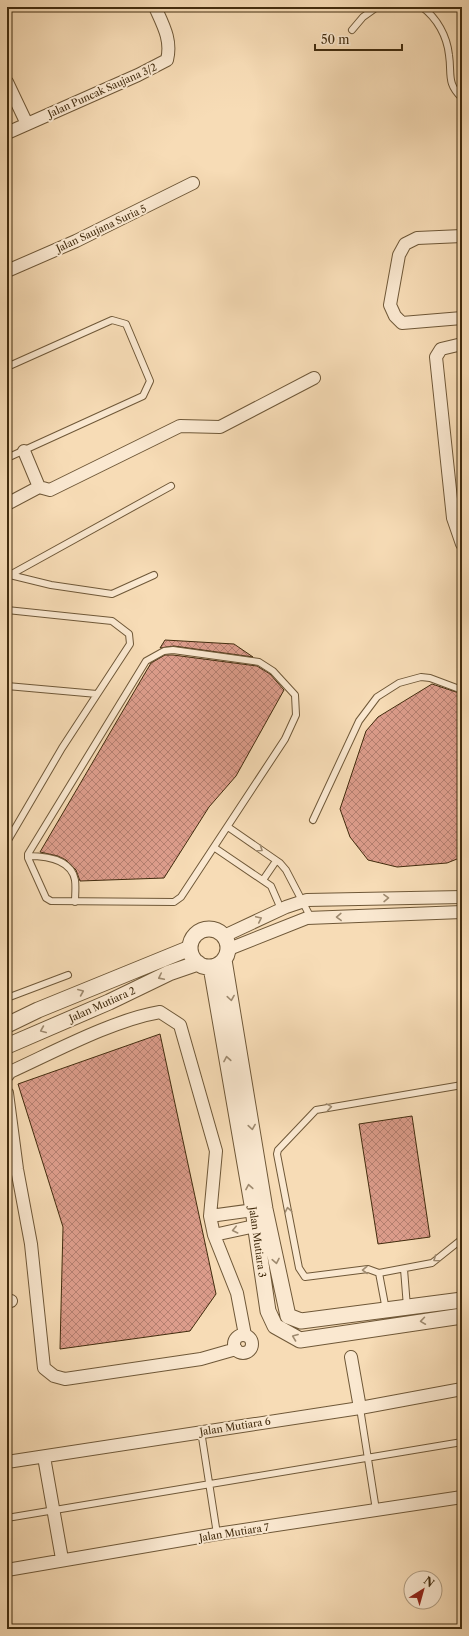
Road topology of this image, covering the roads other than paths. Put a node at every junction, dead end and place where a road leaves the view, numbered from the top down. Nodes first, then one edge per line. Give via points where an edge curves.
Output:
1 (154, 7) edge
2 (377, 7) edge
3 (422, 7) edge
4 (352, 30) dead end
5 (7, 82) edge
6 (462, 98) edge
7 (27, 124) junction
8 (7, 133) edge
9 (194, 183) dead end
10 (462, 236) edge
11 (7, 271) edge
12 (462, 318) edge
13 (462, 344) edge
14 (7, 367) edge
15 (314, 378) dead end
16 (24, 451) junction
17 (7, 458) edge
18 (171, 486) dead end
19 (39, 488) junction
20 (7, 504) edge
21 (462, 544) edge
22 (8, 574) edge
23 (154, 575) dead end
24 (7, 610) edge
25 (7, 686) edge
26 (462, 690) edge
27 (97, 694) junction
28 (312, 820) dead end
29 (228, 827) junction
30 (7, 842) edge
31 (215, 848) junction
32 (28, 856) junction
33 (276, 861) junction
34 (263, 880) junction
35 (462, 897) edge
36 (303, 901) junction
37 (75, 902) junction
38 (281, 910) junction
39 (462, 912) edge
40 (311, 918) junction
41 (190, 948) junction
42 (217, 955) junction
43 (68, 974) dead end
44 (7, 998) edge
45 (7, 1025) edge
46 (7, 1046) edge
47 (7, 1076) edge
48 (462, 1085) edge
49 (7, 1094) edge
50 (210, 1216) junction
51 (261, 1217) junction
52 (214, 1235) junction
53 (462, 1239) edge
54 (404, 1269) junction
55 (379, 1273) junction
56 (462, 1300) edge
57 (407, 1307) junction
58 (386, 1310) junction
59 (462, 1316) edge
60 (350, 1358) dead end
61 (462, 1389) edge
62 (360, 1408) junction
63 (201, 1431) junction
64 (462, 1442) edge
65 (44, 1457) junction
66 (367, 1458) junction
67 (7, 1462) edge
68 (208, 1484) junction
69 (462, 1497) edge
70 (53, 1510) junction
71 (376, 1510) junction
72 (7, 1518) edge
73 (217, 1534) junction
74 (62, 1559) junction
75 (7, 1570) edge

1 - 7 street, Jalan Puncak Saujana 3/2 via 168,37 170,49 167,60
2 - 4 lane via 363,17
3 - 6 lane via 430,13 444,34 450,55 449,79 455,92
5 - 7 street
7 - 8 street, Jalan Puncak Saujana 3/2
9 - 11 street, Jalan Saujana Suria 5 via 76,241
10 - 12 street via 417,238 405,244 399,255 390,305 402,323
13 - 21 street via 441,348 436,357 453,518
14 - 16 lane via 112,320 126,324 150,381 143,396
15 - 19 street via 220,427 180,426 50,490
16 - 17 lane
16 - 19 street
18 - 22 lane
19 - 20 street
22 - 23 lane via 50,585 112,594
24 - 27 lane via 112,621 129,634 130,644
25 - 27 lane
26 - 28 lane via 421,677 399,684 377,697 362,715
27 - 30 lane
29 - 31 lane
29 - 32 lane via 285,739 296,715 295,696 273,671 259,662 164,651 146,661
29 -> 33 lane
31 - 34 lane
31 - 37 lane via 187,891 174,902
32 - 37 lane via 46,898 55,903
32 - 37 lane via 45,856 57,860 68,868 75,880
33 - 34 lane
33 - 36 lane via 286,870
34 - 38 lane via 274,889
36 -> 35 street
36 - 38 street
36 - 40 lane
42 -> 38 street
39 -> 40 street
40 - 42 street
41 - 42 street, Jalan Mutiara 3 via 193,958
41 - 42 street via 194,936 204,929 216,930
45 -> 41 street, Jalan Mutiara 2
42 -> 46 street, Jalan Mutiara 2 via 169,973
42 - 51 street, Jalan Mutiara 3
43 - 44 lane
47 - 50 street via 10,1072 92,1035 147,1014 160,1012 180,1025 216,1151
55 -> 48 lane via 368,1269 305,1277 302,1274 278,1150 316,1110
49 - 52 street via 31,1244 44,1368 54,1376 65,1379 202,1359 236,1349 243,1353 250,1350 252,1342 245,1335 237,1293
50 - 51 street
50 - 52 street
51 -> 52 street
51 -> 58 street, Jalan Mutiara 3 via 288,1316 301,1321
59 -> 51 street, Jalan Mutiara 3 via 300,1340 275,1326 268,1311
53 -> 54 lane via 432,1263
54 - 55 lane
54 - 57 lane
55 - 58 lane
56 - 57 street, Jalan Mutiara 3
57 - 58 street, Jalan Mutiara 3
60 - 62 street
61 - 62 street, Jalan Mutiara 6
62 - 63 street, Jalan Mutiara 6
62 - 66 lane
63 - 65 street, Jalan Mutiara 6
63 - 68 lane
64 - 66 lane
65 - 67 street, Jalan Mutiara 6
65 - 70 street
66 - 68 lane
66 - 71 lane
68 - 70 lane
68 - 73 lane
69 - 71 street, Jalan Mutiara 7
70 - 72 lane
70 - 74 street
71 - 73 street, Jalan Mutiara 7
73 - 74 street, Jalan Mutiara 7
74 - 75 street, Jalan Mutiara 7

